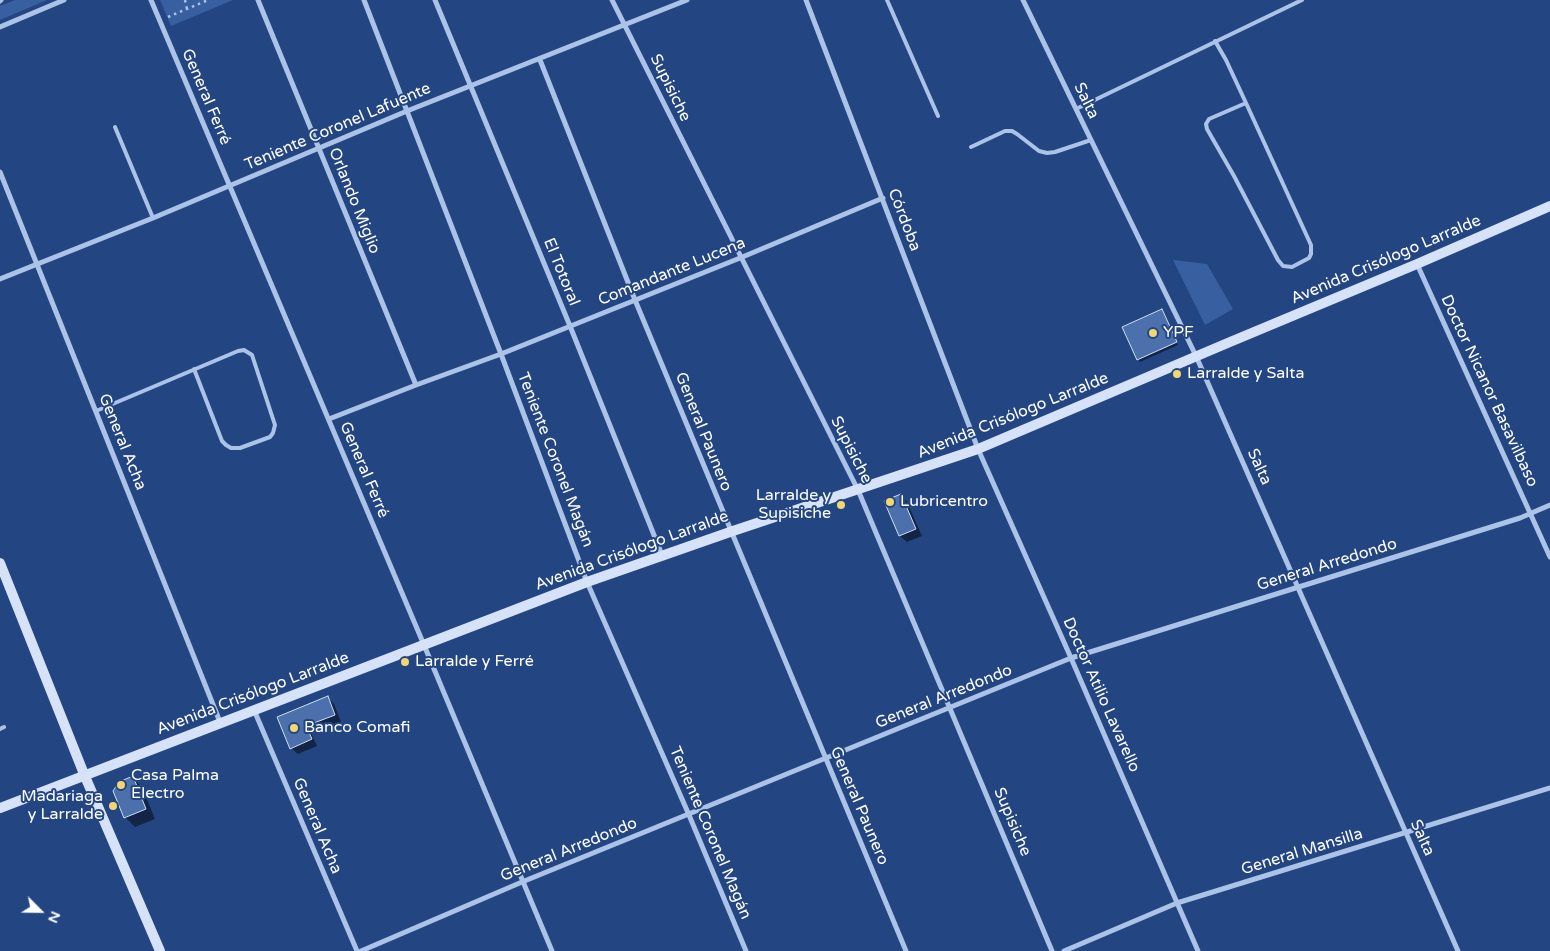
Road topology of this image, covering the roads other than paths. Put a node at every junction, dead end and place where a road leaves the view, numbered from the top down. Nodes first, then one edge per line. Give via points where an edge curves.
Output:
1 (64, 0) edge
2 (151, 0) edge
3 (258, 0) edge
4 (364, 0) edge
5 (435, 0) edge
6 (612, 0) edge
7 (687, 0) edge
8 (806, 0) edge
9 (887, 0) edge
10 (1023, 0) edge
11 (1302, 0) edge
12 (625, 25) junction
13 (0, 27) edge
14 (1215, 41) junction
15 (540, 60) junction
16 (471, 86) junction
17 (1246, 103) junction
18 (1076, 109) junction
19 (407, 112) junction
20 (938, 116) dead end
21 (116, 127) dead end
22 (1091, 140) junction
23 (971, 147) dead end
24 (319, 149) junction
25 (0, 172) edge
26 (230, 186) junction
27 (883, 198) junction
28 (1550, 206) edge
29 (153, 218) junction
30 (740, 258) junction
31 (37, 264) junction
32 (1417, 264) junction
33 (0, 279) edge
34 (635, 300) junction
35 (570, 326) junction
36 (501, 354) junction
37 (1196, 356) junction
38 (194, 369) junction
39 (416, 384) junction
40 (96, 410) junction
41 (329, 420) junction
42 (978, 449) junction
43 (858, 490) junction
44 (1550, 505) edge
45 (1531, 513) junction
46 (730, 532) junction
47 (662, 555) junction
48 (1550, 557) edge
49 (0, 564) edge
50 (587, 582) junction
51 (1298, 587) junction
52 (424, 645) junction
53 (1071, 658) junction
54 (951, 707) junction
55 (254, 710) junction
56 (220, 722) junction
57 (826, 759) junction
58 (84, 774) junction
59 (1550, 788) edge
60 (0, 808) edge
61 (689, 814) junction
62 (1407, 833) junction
63 (522, 882) junction
64 (1177, 903) junction
65 (160, 951) edge
66 (357, 951) edge
67 (361, 951) edge
68 (552, 951) edge
69 (746, 951) edge
70 (906, 951) edge
71 (1052, 951) edge
72 (1064, 951) edge
73 (1198, 951) edge
74 (1458, 951) edge

1 - 13 street
2 - 26 street, General Ferré
3 - 24 street, Orlando Miglio
4 - 19 street, Teniente Coronel Magán
5 - 16 street, El Totoral
6 - 12 street, Supisiche
7 - 12 street, Teniente Coronel Lafuente
8 - 27 street, Córdoba
9 - 20 lane
10 - 18 street, Salta
11 - 14 lane
12 - 15 street, Teniente Coronel Lafuente
12 - 30 street, Supisiche
14 - 17 lane
14 - 18 lane
15 - 16 street, Teniente Coronel Lafuente
15 - 34 street, General Paunero
16 - 19 street, Teniente Coronel Lafuente
16 - 35 street, El Totoral
17 - 17 lane via 1311,246 1309,258 1292,267 1283,266 1278,260 1207,129 1209,119
18 - 22 street, Salta
19 - 24 street, Teniente Coronel Lafuente
19 - 36 street, Teniente Coronel Magán
21 - 29 lane
22 - 23 lane via 1048,153 1039,151 1017,134 1005,131
22 - 37 street, Salta
24 - 26 street, Teniente Coronel Lafuente
24 - 39 street, Orlando Miglio
25 - 31 street, General Acha
26 - 29 street, Teniente Coronel Lafuente
26 - 41 street, General Ferré
27 - 30 street, Comandante Lucena
27 - 42 street, Córdoba
28 - 32 main road, Avenida Crisólogo Larralde
29 - 31 street, Teniente Coronel Lafuente
30 - 34 street, Comandante Lucena
30 - 43 street, Supisiche
31 - 33 street, Teniente Coronel Lafuente
31 - 40 street, General Acha
32 - 37 main road, Avenida Crisólogo Larralde
32 - 45 street, Doctor Nicanor Basavilbaso
34 - 35 street, Comandante Lucena
34 - 46 street, General Paunero
35 - 36 street, Comandante Lucena
35 - 47 street, El Totoral
36 - 39 street, Comandante Lucena
36 - 50 street, Teniente Coronel Magán
37 - 42 main road, Avenida Crisólogo Larralde
37 - 51 street, Salta
38 - 38 lane via 238,351 244,350 252,356 275,425 274,433 240,448 226,446
38 - 40 lane
39 - 41 street, Comandante Lucena
40 - 56 street, General Acha
41 - 52 street, General Ferré
42 - 43 main road, Avenida Crisólogo Larralde
42 - 53 street, Doctor Atilio Lavarello
43 - 46 main road, Avenida Crisólogo Larralde
43 - 54 street, Supisiche
44 - 45 street, General Arredondo
45 - 48 street, Doctor Nicanor Basavilbaso
45 - 51 street, General Arredondo
46 - 47 main road, Avenida Crisólogo Larralde
46 - 57 street, General Paunero
47 - 50 main road, Avenida Crisólogo Larralde
49 - 58 main road
50 - 52 main road, Avenida Crisólogo Larralde
50 - 61 street, Teniente Coronel Magán
51 - 53 street, General Arredondo
51 - 62 street, Salta
52 - 55 main road, Avenida Crisólogo Larralde
52 - 63 street, General Ferré
53 - 54 street, General Arredondo
53 - 64 street, Doctor Atilio Lavarello
54 - 57 street, General Arredondo
54 - 71 street, Supisiche
55 - 56 main road, Avenida Crisólogo Larralde
55 - 66 street, General Acha
56 - 58 main road, Avenida Crisólogo Larralde
57 - 61 street, General Arredondo
57 - 70 street, General Paunero
58 - 60 main road, Avenida Crisólogo Larralde
58 - 65 main road
59 - 62 street, General Mansilla
61 - 63 street, General Arredondo
61 - 69 street, Teniente Coronel Magán
62 - 64 street, General Mansilla
62 - 74 street, Salta
63 - 67 street, General Arredondo
63 - 68 street, General Ferré
64 - 72 street, General Mansilla
64 - 73 street, Doctor Atilio Lavarello

